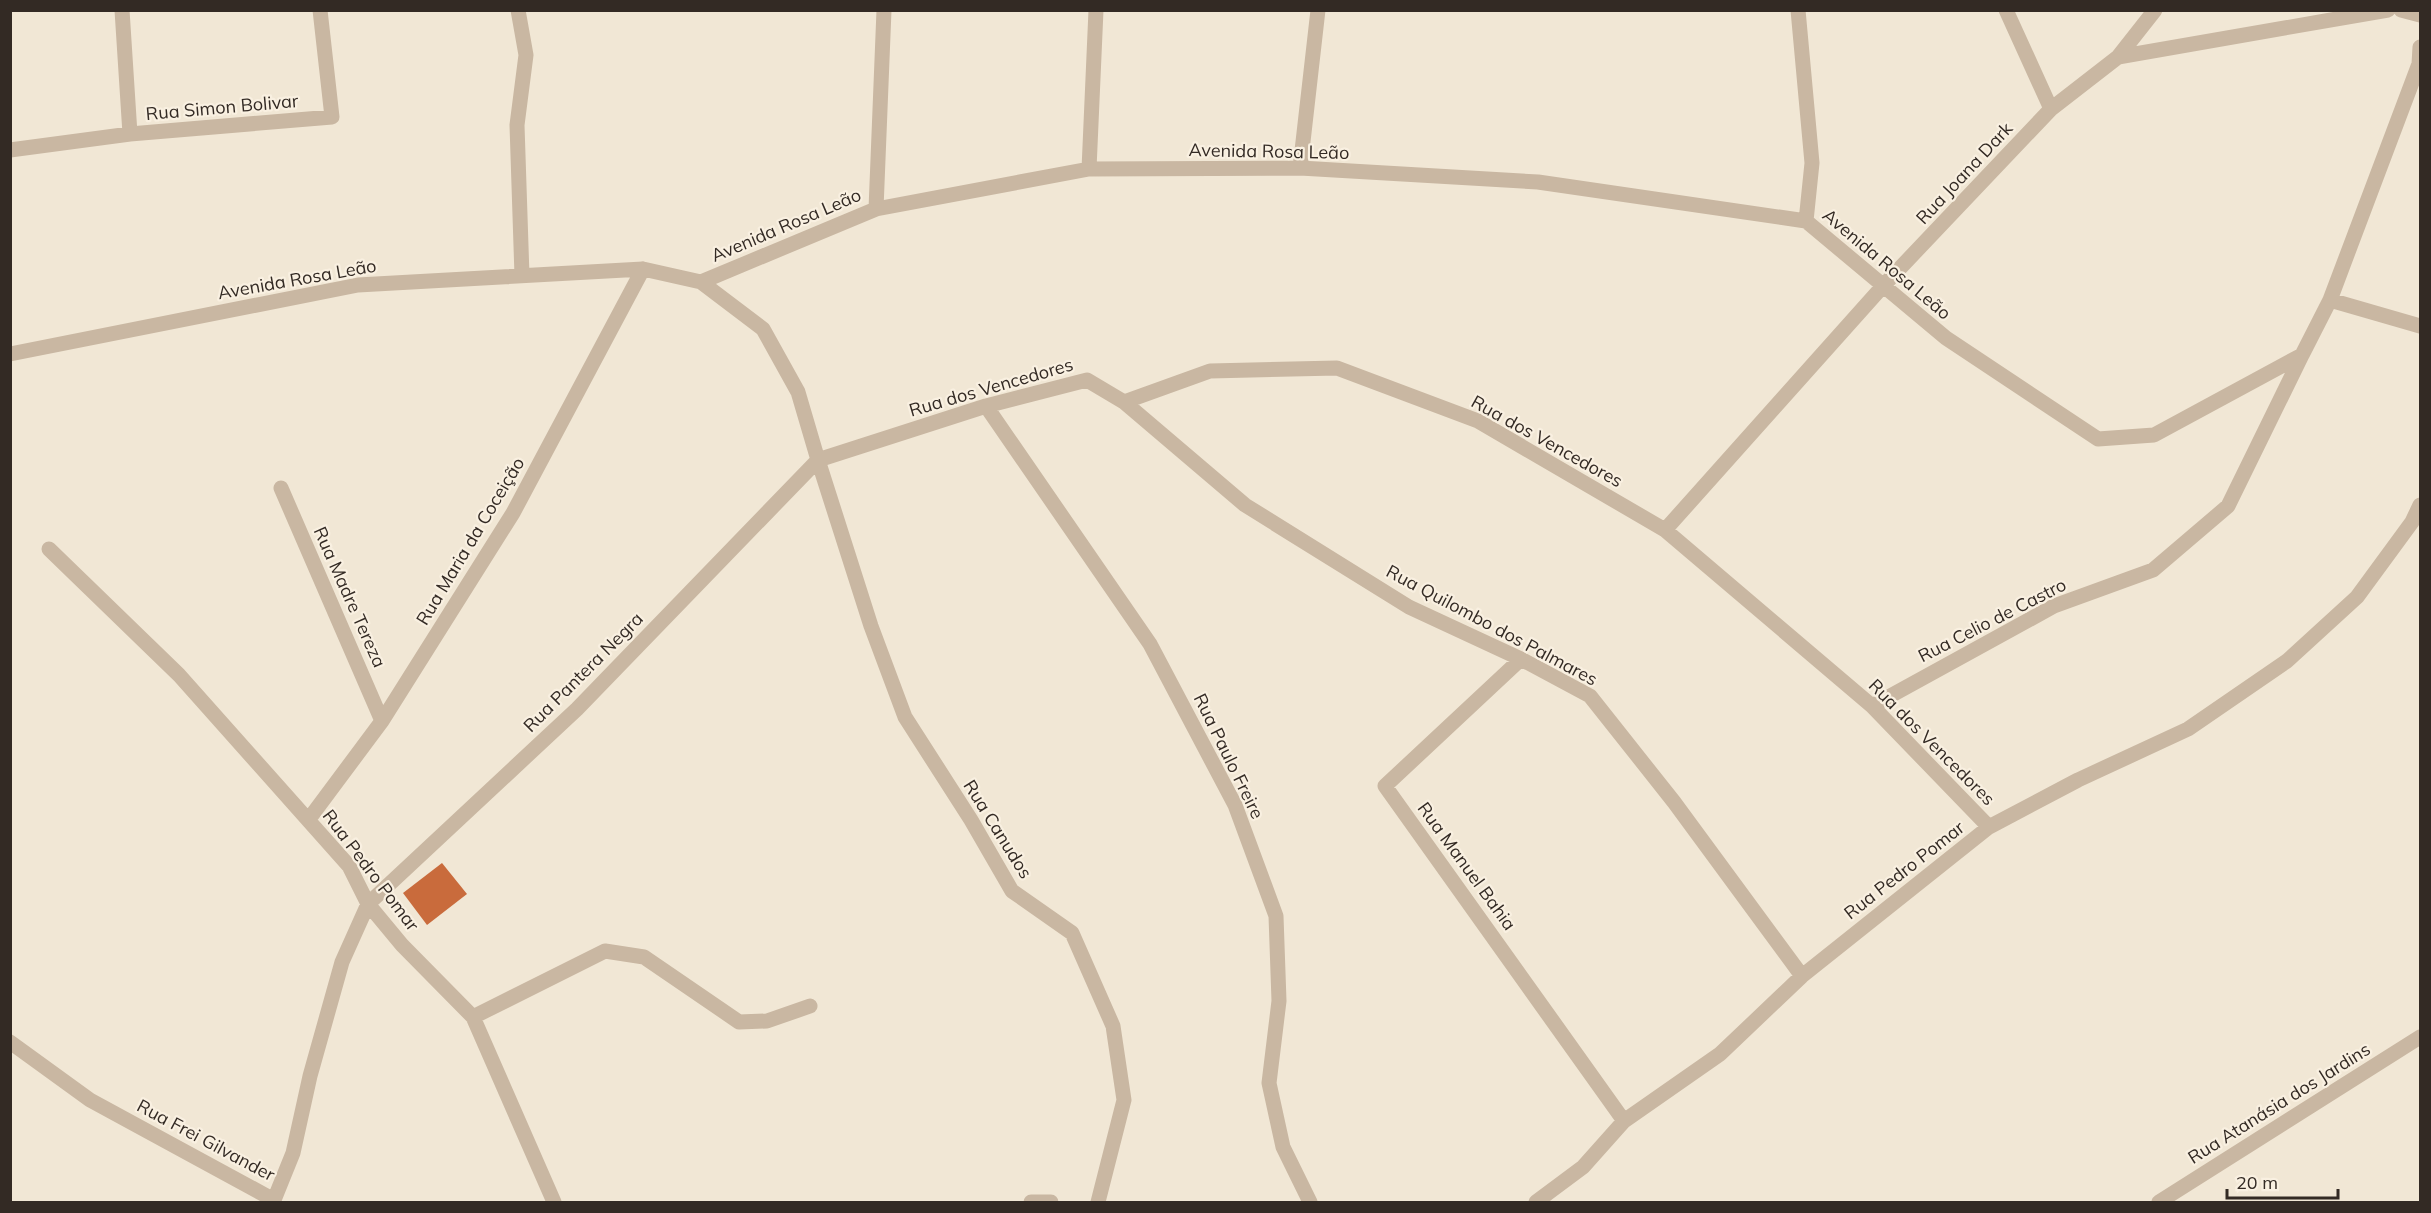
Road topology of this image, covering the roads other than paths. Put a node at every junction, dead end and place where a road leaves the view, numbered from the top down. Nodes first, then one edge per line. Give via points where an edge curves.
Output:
1 (122, 10) edge
2 (320, 10) edge
3 (518, 10) edge
4 (884, 10) edge
5 (1096, 10) edge
6 (1318, 10) edge
7 (1798, 10) edge
8 (2006, 10) edge
9 (2155, 10) edge
10 (2388, 10) edge
11 (2401, 10) edge
12 (2421, 15) edge
13 (2421, 47) edge
14 (2118, 57) junction
15 (2051, 109) junction
16 (130, 134) junction
17 (10, 150) edge
18 (1300, 168) junction
19 (1089, 169) junction
20 (876, 209) junction
21 (1806, 221) junction
22 (643, 269) junction
23 (522, 276) junction
24 (701, 282) junction
25 (1883, 286) junction
26 (2330, 300) junction
27 (2421, 326) edge
28 (10, 354) edge
29 (2302, 355) junction
30 (1124, 402) junction
31 (986, 406) junction
32 (818, 460) junction
33 (281, 488) dead end
34 (2421, 505) edge
35 (2416, 523) edge
36 (1665, 530) junction
37 (49, 549) dead end
38 (1521, 659) junction
39 (1872, 706) junction
40 (382, 721) junction
41 (309, 819) junction
42 (1989, 827) junction
43 (368, 904) junction
44 (1802, 976) junction
45 (810, 1006) dead end
46 (473, 1017) junction
47 (2421, 1036) edge
48 (10, 1042) edge
49 (1624, 1121) junction
50 (554, 1203) edge
51 (1031, 1203) edge
52 (1051, 1203) edge
53 (1098, 1203) edge
54 (1310, 1203) edge
55 (1536, 1203) edge
56 (2159, 1203) edge

1 - 16 street
2 - 16 street, Rua Simon Bolivar via 332,117
3 - 23 street via 526,55 517,125
4 - 20 street
5 - 19 street
6 - 18 street
7 - 21 street via 1812,163
8 - 15 street
9 - 14 street
10 - 14 street, Rua Joana Dark
11 - 12 street
13 - 26 street via 2419,64
14 - 15 street, Rua Joana Dark
15 - 25 street, Rua Joana Dark
16 - 17 street, Rua Simon Bolivar
18 - 19 street, Avenida Rosa Leão
18 - 21 street, Avenida Rosa Leão via 1538,182
19 - 20 street, Avenida Rosa Leão
20 - 24 street, Avenida Rosa Leão
21 - 25 street, Avenida Rosa Leão
22 - 23 street, Avenida Rosa Leão
22 - 24 street, Avenida Rosa Leão
22 - 40 street, Rua Maria da Coceição via 513,513
23 - 28 street, Avenida Rosa Leão via 358,285
24 - 32 street via 764,329 798,392
25 - 29 street, Avenida Rosa Leão via 1946,338 2098,439 2154,435
25 - 36 street, Rua Joana Dark
26 - 27 street
26 - 29 street
29 - 39 street, Rua Celio de Castro via 2228,506 2153,570 2054,606
30 - 31 street, Rua dos Vencedores via 1087,380
30 - 36 street, Rua dos Vencedores via 1210,371 1337,368 1478,421
30 - 38 street, Rua Quilombo dos Palmares via 1245,505 1409,607
31 - 32 street, Rua dos Vencedores
31 - 54 street, Rua Paulo Freire via 1150,644 1235,805 1276,916 1279,1001 1269,1083 1283,1147
32 - 43 street, Rua Pantera Negra via 577,709
32 - 53 street, Rua Canudos via 905,717 1012,891 1072,933 1113,1026 1124,1100
33 - 40 street, Rua Madre Tereza
34 - 35 street, Rua Pedro Pomar
35 - 42 street, Rua Pedro Pomar via 2358,597 2287,661 2188,729
36 - 39 street, Rua dos Vencedores
37 - 41 street, Rua Pedro Pomar via 179,675
38 - 44 street, Rua Quilombo dos Palmares via 1590,696
38 - 49 street, Rua Manuel Bahia via 1385,786
39 - 42 street, Rua dos Vencedores
40 - 41 street, Rua Maria da Coceição
41 - 43 street, Rua Pedro Pomar via 349,867
42 - 44 street, Rua Pedro Pomar
43 - 46 street, Rua Pedro Pomar via 402,945
43 - 48 street, Rua Frei Gilvander via 342,962 293,1153 274,1200 90,1100
44 - 49 street, Rua Pedro Pomar via 1720,1054
45 - 46 street via 767,1021 739,1022 644,957 605,951
46 - 50 street, Rua Pedro Pomar
47 - 56 street, Rua Atanásia dos Jardins
49 - 55 street, Rua Pedro Pomar via 1583,1167
51 - 52 street

